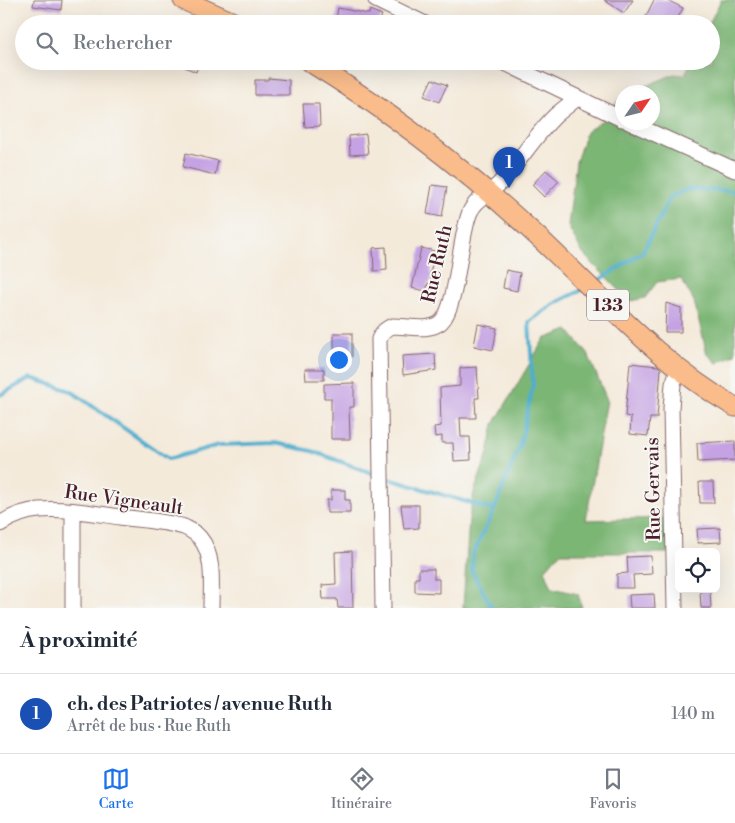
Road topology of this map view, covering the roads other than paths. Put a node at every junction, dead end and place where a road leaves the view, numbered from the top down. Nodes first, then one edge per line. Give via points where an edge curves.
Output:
1 (183, 0) edge
2 (376, 0) edge
3 (217, 15) edge
4 (407, 15) edge
5 (321, 70) edge
6 (520, 70) edge
7 (577, 98) junction
8 (615, 117) edge
9 (647, 130) edge
10 (735, 170) edge
11 (489, 192) junction
12 (678, 370) junction
13 (735, 407) edge
14 (73, 511) junction
15 (0, 524) edge
16 (72, 608) edge
17 (211, 608) edge
18 (383, 608) edge
19 (675, 608) edge

1 - 3 main road
2 - 4 street
5 - 11 main road, 133 via 407,129
6 - 7 street
7 - 8 street
7 - 11 street, Rue Ruth via 548,124 500,184
9 - 10 street
11 - 12 main road, 133
11 - 18 street, Rue Ruth via 471,210 450,305 444,318 431,327 393,326 379,338
12 - 13 main road, 133
12 - 19 street, Rue Gervais via 671,408
14 - 15 street, Rue Vigneault via 37,510
14 - 16 street
14 - 17 street, Rue Vigneault via 168,523 194,532 201,538 210,562

